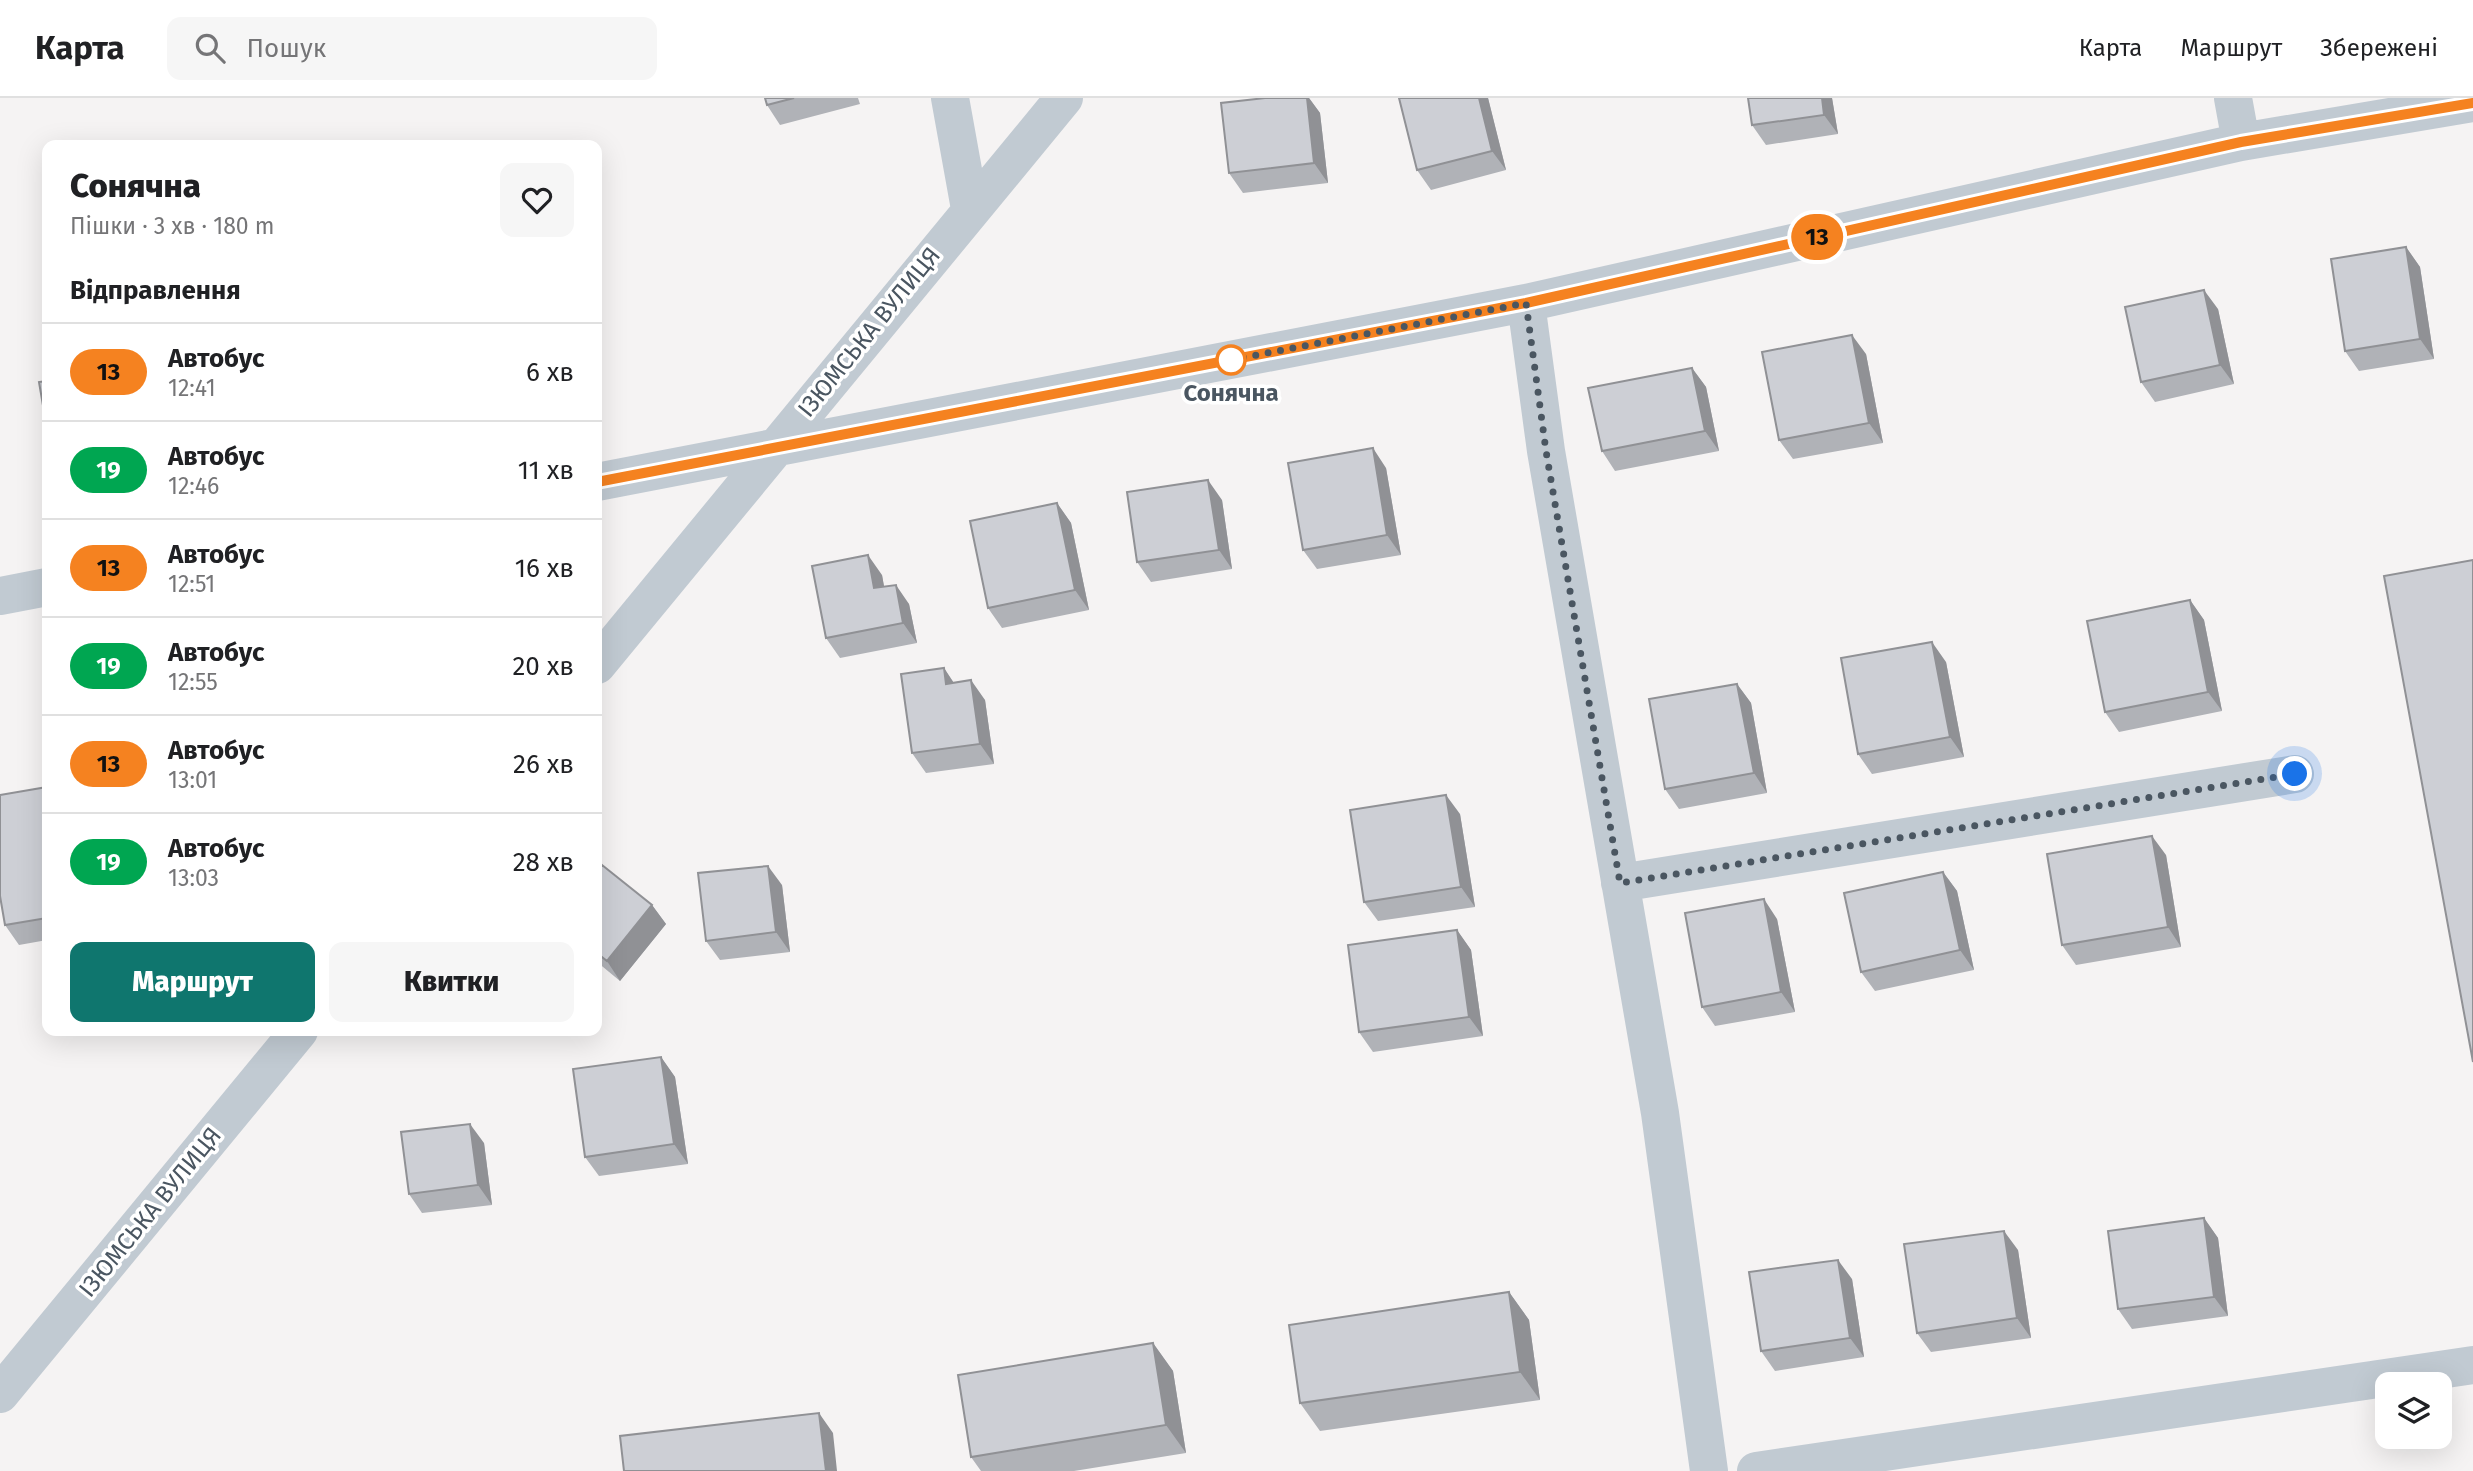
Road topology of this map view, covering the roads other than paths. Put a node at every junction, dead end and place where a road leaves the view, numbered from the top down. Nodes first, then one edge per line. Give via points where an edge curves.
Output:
1 (950, 98) edge
2 (1064, 98) edge
3 (2233, 98) edge
4 (2473, 103) edge
5 (2241, 142) junction
6 (970, 209) junction
7 (1526, 303) junction
8 (774, 449) junction
9 (602, 481) edge
10 (42, 588) edge
11 (0, 596) edge
12 (602, 659) edge
13 (2295, 774) dead end
14 (1620, 883) junction
15 (295, 1036) edge
16 (2473, 1365) edge
17 (0, 1394) edge
18 (1709, 1471) edge
19 (1756, 1471) edge

1 - 6 street
2 - 6 street, ІЗЮМСЬКА ВУЛИЦЯ
3 - 5 street
4 - 5 street
5 - 7 street
6 - 8 street, ІЗЮМСЬКА ВУЛИЦЯ
7 - 8 street
7 - 14 street via 1546,451
8 - 9 street
8 - 12 street, ІЗЮМСЬКА ВУЛИЦЯ
10 - 11 street
13 - 14 street
14 - 18 street via 1660,1113
15 - 17 street, ІЗЮМСЬКА ВУЛИЦЯ
16 - 19 street

